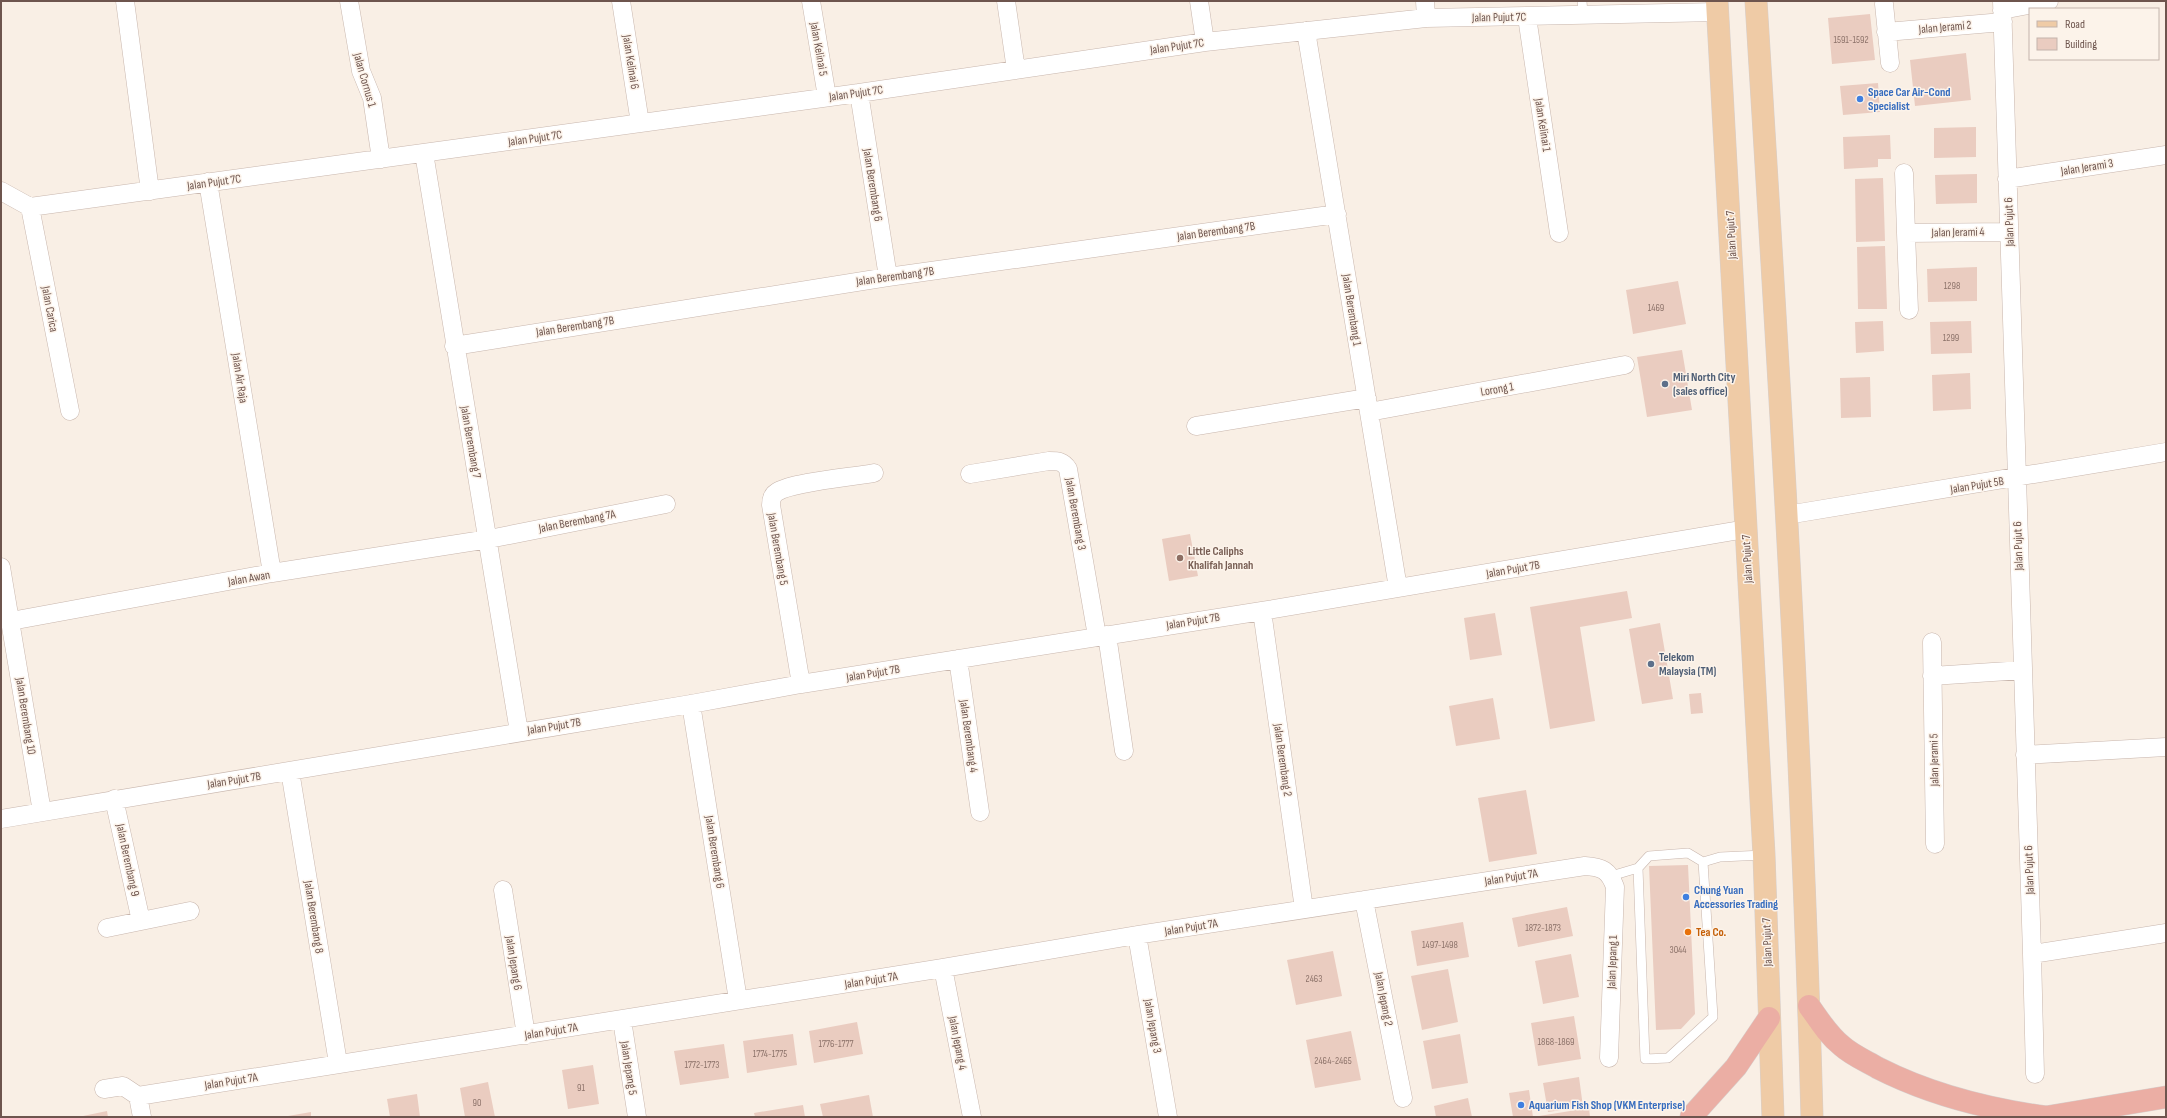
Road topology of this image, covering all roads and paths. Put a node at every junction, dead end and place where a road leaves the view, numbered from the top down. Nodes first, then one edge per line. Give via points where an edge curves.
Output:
1 (125, 1) edge
2 (349, 1) edge
3 (621, 1) edge
4 (810, 1) edge
5 (1006, 1) edge
6 (1199, 1) edge
7 (1756, 1) edge
8 (2049, 1) edge
9 (1884, 4) dead end
10 (1721, 5) edge
11 (1583, 8) edge
12 (1425, 9) edge
13 (2002, 11) edge
14 (1527, 17) junction
15 (1306, 31) junction
16 (1886, 32) junction
17 (1205, 42) junction
18 (1890, 63) dead end
19 (1016, 70) junction
20 (859, 93) junction
21 (827, 97) junction
22 (640, 123) junction
23 (424, 153) junction
24 (2166, 155) edge
25 (381, 159) junction
26 (1904, 173) dead end
27 (2007, 179) junction
28 (208, 182) junction
29 (1, 191) edge
30 (150, 191) junction
31 (30, 207) junction
32 (1336, 214) junction
33 (2009, 232) junction
34 (1559, 233) dead end
35 (1906, 233) junction
36 (888, 277) junction
37 (1909, 310) dead end
38 (454, 346) junction
39 (1625, 365) dead end
40 (1368, 405) junction
41 (70, 411) dead end
42 (1196, 426) dead end
43 (2166, 452) edge
44 (874, 473) dead end
45 (970, 474) dead end
46 (2016, 478) junction
47 (666, 504) dead end
48 (1787, 515) junction
49 (1746, 529) junction
50 (488, 539) junction
51 (1, 567) edge
52 (272, 573) junction
53 (1398, 588) junction
54 (1262, 610) junction
55 (11, 621) junction
56 (1102, 636) junction
57 (1932, 642) dead end
58 (958, 660) junction
59 (2023, 670) junction
60 (1932, 676) junction
61 (801, 684) junction
62 (691, 704) junction
63 (519, 732) junction
64 (2166, 747) edge
65 (1124, 751) dead end
66 (2025, 755) junction
67 (290, 771) junction
68 (114, 799) junction
69 (42, 812) junction
70 (980, 812) dead end
71 (1, 819) edge
72 (1935, 844) dead end
73 (1764, 855) junction
74 (1703, 862) junction
75 (1638, 868) junction
76 (1607, 873) junction
77 (503, 890) dead end
78 (1364, 900) junction
79 (1304, 909) junction
80 (190, 912) dead end
81 (141, 921) junction
82 (106, 928) dead end
83 (2166, 933) edge
84 (1137, 935) junction
85 (2032, 954) junction
86 (943, 968) junction
87 (738, 1000) junction
88 (1809, 1006) junction
89 (1769, 1018) junction
90 (622, 1020) junction
91 (526, 1035) junction
92 (1609, 1058) dead end
93 (338, 1063) junction
94 (2035, 1074) dead end
95 (104, 1089) dead end
96 (138, 1096) junction
97 (2166, 1097) edge
98 (1403, 1098) dead end
99 (142, 1117) edge
100 (637, 1117) edge
101 (972, 1117) edge
102 (1168, 1117) edge
103 (1691, 1117) edge
104 (1773, 1117) edge
105 (1812, 1117) edge
106 (2046, 1117) edge

1 - 30 street
2 - 25 street, Jalan Cornus 1 via 361,71 372,98
3 - 22 street, Jalan Kelinai 6
4 - 21 street, Jalan Kelinai 5
5 - 19 street
6 - 17 street
7 - 48 main road
8 - 13 street, Jalan Jerami 2
9 - 16 street
10 - 11 street, Jalan Pujut 7C
10 - 49 main road, Jalan Pujut 7
11 - 14 street, Jalan Pujut 7C
12 - 14 street, Jalan Pujut 7C
12 - 15 street, Jalan Pujut 7C
13 - 16 street, Jalan Jerami 2
13 - 27 street, Jalan Pujut 6
14 - 34 street, Jalan Kelinai 1
15 - 17 street, Jalan Pujut 7C
15 - 32 street, Jalan Berembang 1
16 - 18 street
17 - 19 street, Jalan Pujut 7C
19 - 20 street, Jalan Pujut 7C
20 - 21 street, Jalan Pujut 7C
20 - 36 street, Jalan Berembang 6
21 - 22 street, Jalan Pujut 7C
22 - 23 street, Jalan Pujut 7C
23 - 25 street, Jalan Pujut 7C
23 - 38 street, Jalan Berembang 7
24 - 27 street, Jalan Jerami 3
25 - 28 street, Jalan Pujut 7C
26 - 35 street
27 - 33 street, Jalan Pujut 6
28 - 30 street, Jalan Pujut 7C
28 - 52 street, Jalan Air Raja
29 - 31 street
30 - 31 street, Jalan Pujut 7C
31 - 41 street, Jalan Carica
32 - 36 street, Jalan Berembang 7B
32 - 40 street, Jalan Berembang 1
33 - 35 street, Jalan Jerami 4
33 - 46 street, Jalan Pujut 6
35 - 37 street
36 - 38 street, Jalan Berembang 7B
38 - 50 street, Jalan Berembang 7
39 - 40 street, Lorong 1
40 - 42 street, Lorong 1
40 - 53 street, Jalan Berembang 1
43 - 46 street, Jalan Pujut 5B
44 - 61 street, Jalan Berembang 5 via 791,487 776,492 772,498 771,505
45 - 56 street, Jalan Berembang 3 via 1049,461 1060,461 1065,464
46 - 48 street, Jalan Pujut 5B
46 - 59 street, Jalan Pujut 6
47 - 50 street, Jalan Berembang 7A
48 - 88 main road
49 - 53 street, Jalan Pujut 7B
49 - 73 main road, Jalan Pujut 7
50 - 52 street, Jalan Awan
50 - 63 street, Jalan Berembang 7
51 - 55 street, Jalan Berembang 10
52 - 55 street, Jalan Awan
53 - 54 street, Jalan Pujut 7B
54 - 56 street, Jalan Pujut 7B
54 - 79 street, Jalan Berembang 2
55 - 69 street, Jalan Berembang 10
56 - 58 street, Jalan Pujut 7B
56 - 65 street
57 - 60 street, Jalan Jerami 5
58 - 61 street, Jalan Pujut 7B
58 - 70 street, Jalan Berembang 4
59 - 60 street
59 - 66 street, Jalan Pujut 6
60 - 72 street, Jalan Jerami 5
61 - 62 street, Jalan Pujut 7B
62 - 63 street, Jalan Pujut 7B
62 - 87 street, Jalan Berembang 6
63 - 67 street, Jalan Pujut 7B
64 - 66 street
66 - 85 street, Jalan Pujut 6
67 - 68 street, Jalan Pujut 7B
67 - 93 street, Jalan Berembang 8
68 - 69 street, Jalan Pujut 7B
68 - 81 street, Jalan Berembang 9
69 - 71 street, Jalan Pujut 7B
73 - 74 lane via 1720,857
73 - 89 main road, Jalan Pujut 7
74 - 75 lane via 1688,852 1649,856
74 - 75 lane via 1713,1017 1668,1058 1645,1059
75 - 76 lane
76 - 78 street, Jalan Pujut 7A via 1585,866
76 - 92 street, Jalan Jepang 1 via 1615,887
77 - 91 street, Jalan Jepang 6
78 - 79 street, Jalan Pujut 7A
78 - 98 street, Jalan Jepang 2
79 - 84 street, Jalan Pujut 7A
80 - 81 street
81 - 82 street
83 - 85 street
84 - 86 street, Jalan Pujut 7A
84 - 102 street, Jalan Jepang 3
85 - 94 street, Jalan Pujut 6
86 - 87 street, Jalan Pujut 7A
86 - 101 street, Jalan Jepang 4
87 - 90 street, Jalan Pujut 7A
88 - 105 main road
88 - 106 highway via 1827,1031 1842,1046 1892,1075 1919,1087 1974,1104
89 - 103 highway via 1736,1067
89 - 104 main road, Jalan Pujut 7
90 - 91 street, Jalan Pujut 7A
90 - 100 street, Jalan Jepang 5
91 - 93 street, Jalan Pujut 7A
93 - 96 street, Jalan Pujut 7A
95 - 96 street via 123,1086
96 - 99 street
97 - 106 highway

